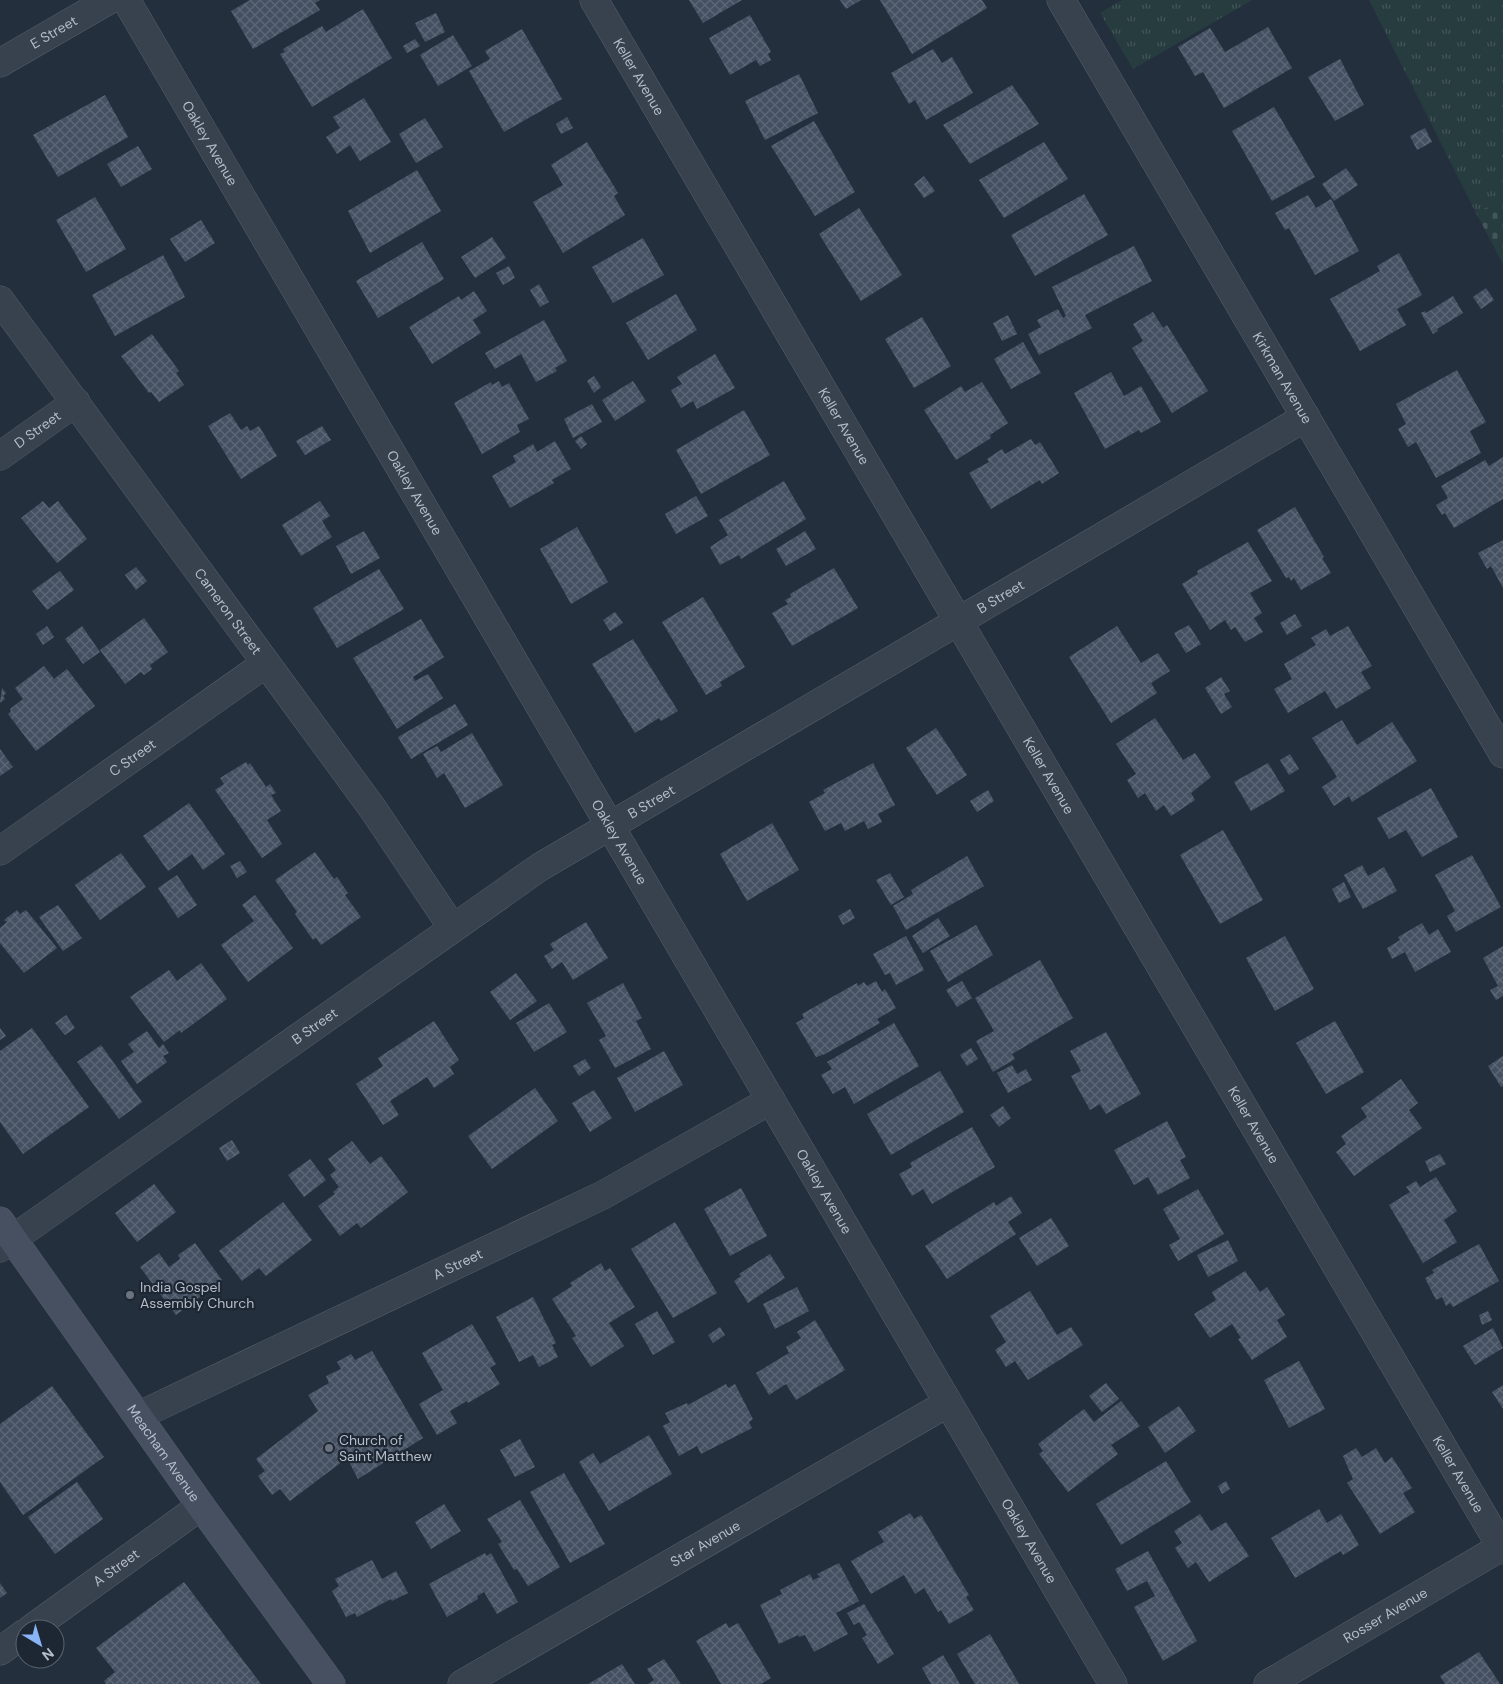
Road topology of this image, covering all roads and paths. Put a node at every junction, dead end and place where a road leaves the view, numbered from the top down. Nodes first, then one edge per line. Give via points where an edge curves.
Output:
1 (109, 0) edge
2 (126, 0) edge
3 (594, 0) edge
4 (1061, 0) edge
5 (0, 63) edge
6 (0, 300) edge
7 (76, 402) junction
8 (1306, 418) junction
9 (0, 456) edge
10 (958, 622) junction
11 (265, 664) junction
12 (1503, 754) edge
13 (611, 827) junction
14 (0, 852) edge
15 (452, 927) junction
16 (771, 1100) junction
17 (4, 1236) edge
18 (948, 1403) junction
19 (138, 1416) junction
20 (201, 1506) junction
21 (1502, 1548) edge
22 (45, 1619) edge
23 (15, 1640) edge
24 (0, 1651) edge
25 (331, 1684) edge
26 (462, 1684) edge
27 (1113, 1684) edge
28 (1268, 1684) edge

1 - 5 street, E Street
2 - 13 street, Oakley Avenue
3 - 10 street, Keller Avenue
4 - 8 street, Kirkman Avenue
6 - 7 street, Cameron Street
7 - 9 street, D Street
7 - 11 street, Cameron Street
8 - 10 street, B Street
8 - 12 street, Kirkman Avenue
10 - 13 street, B Street
10 - 21 street, Keller Avenue
11 - 14 street, C Street
11 - 15 street, Cameron Street via 373,809
13 - 15 street, B Street via 540,867
13 - 16 street, Oakley Avenue
15 - 17 street, B Street
16 - 18 street, Oakley Avenue
16 - 19 street, A Street via 603,1196
17 - 19 main road, Meacham Avenue
18 - 26 street, Star Avenue
18 - 27 street, Oakley Avenue
19 - 20 main road, Meacham Avenue
20 - 22 street, A Street
20 - 25 main road, Meacham Avenue
21 - 28 street, Rosser Avenue
23 - 24 street

